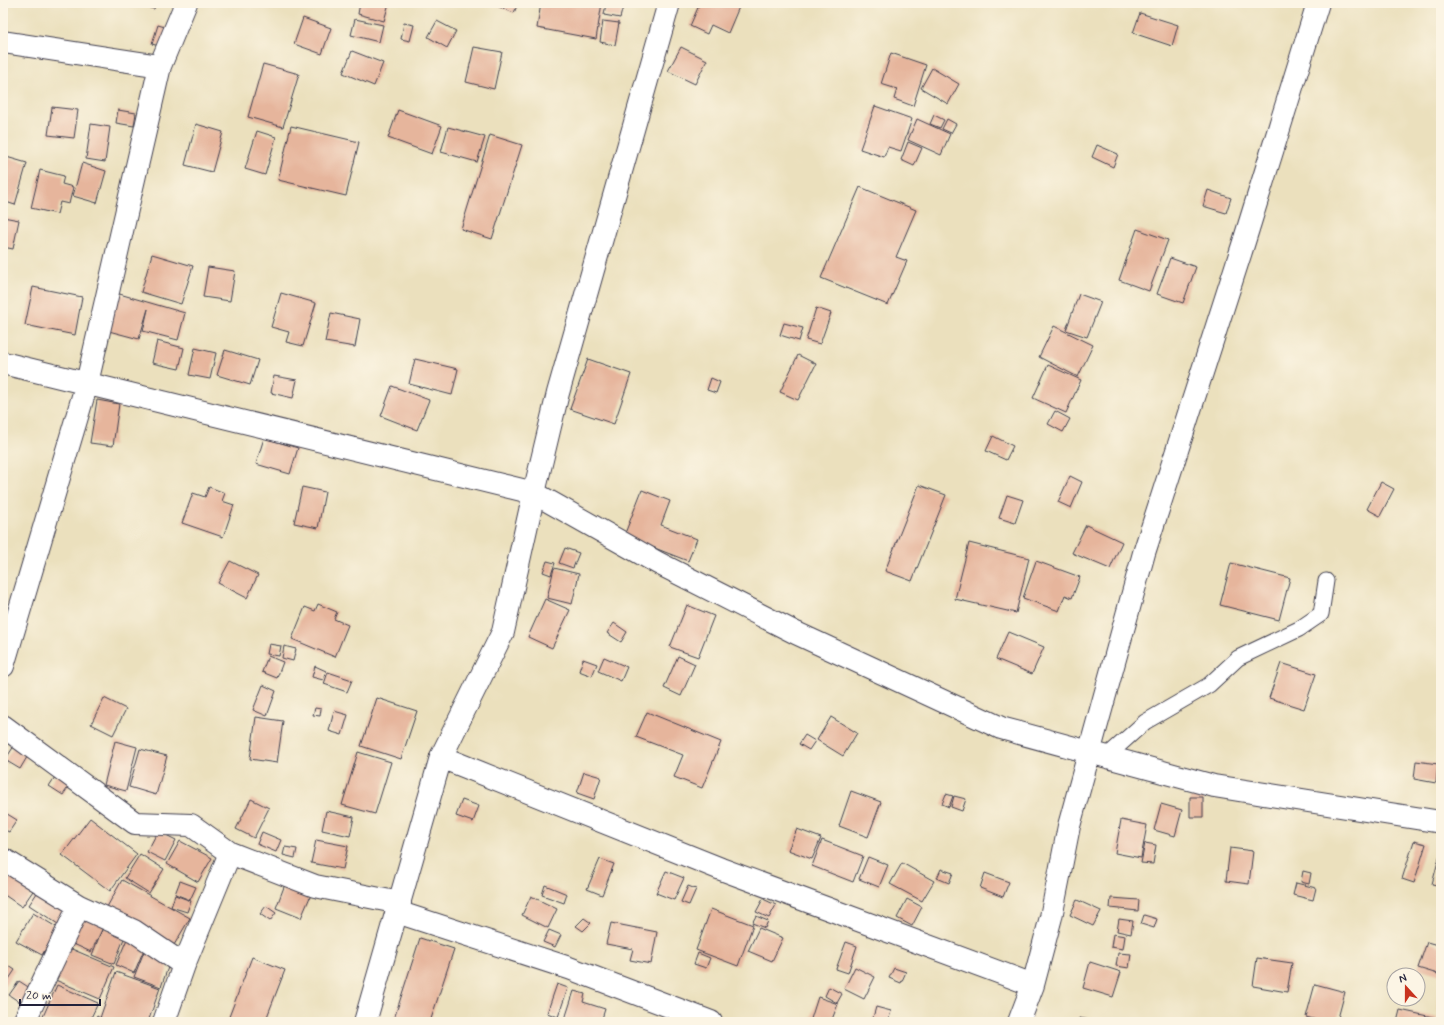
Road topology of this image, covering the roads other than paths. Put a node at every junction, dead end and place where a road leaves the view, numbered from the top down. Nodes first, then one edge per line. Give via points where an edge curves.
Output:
1 (186, 3) edge
2 (669, 3) edge
3 (1318, 3) edge
4 (3, 42) edge
5 (160, 66) junction
6 (3, 362) edge
7 (87, 383) junction
8 (534, 493) junction
9 (1326, 581) dead end
10 (3, 666) edge
11 (3, 726) edge
12 (1098, 755) junction
13 (441, 757) junction
14 (1441, 822) edge
15 (230, 853) junction
16 (3, 859) edge
17 (79, 906) junction
18 (399, 908) junction
19 (184, 965) junction
20 (1033, 985) junction
21 (24, 1022) edge
22 (164, 1022) edge
23 (365, 1022) edge
24 (712, 1022) edge
25 (1019, 1022) edge

1 - 5 street
2 - 8 street via 558,393
3 - 12 street via 1144,553
4 - 5 street
5 - 7 street
6 - 7 street
7 - 8 street
7 - 10 street
8 - 12 street via 658,563 817,643 1001,728
8 - 13 street via 503,632
9 - 12 lane via 1321,614 1299,629 1238,658 1209,685 1145,722
11 - 15 street via 135,823 191,825
12 - 14 street via 1214,786
12 - 20 street via 1069,826 1051,917
13 - 18 street
13 - 20 street via 721,869
15 - 18 street via 315,886
15 - 19 street
16 - 17 street
17 - 19 street via 134,931
17 - 21 street
18 - 23 street
18 - 24 street
19 - 22 street
20 - 25 street

